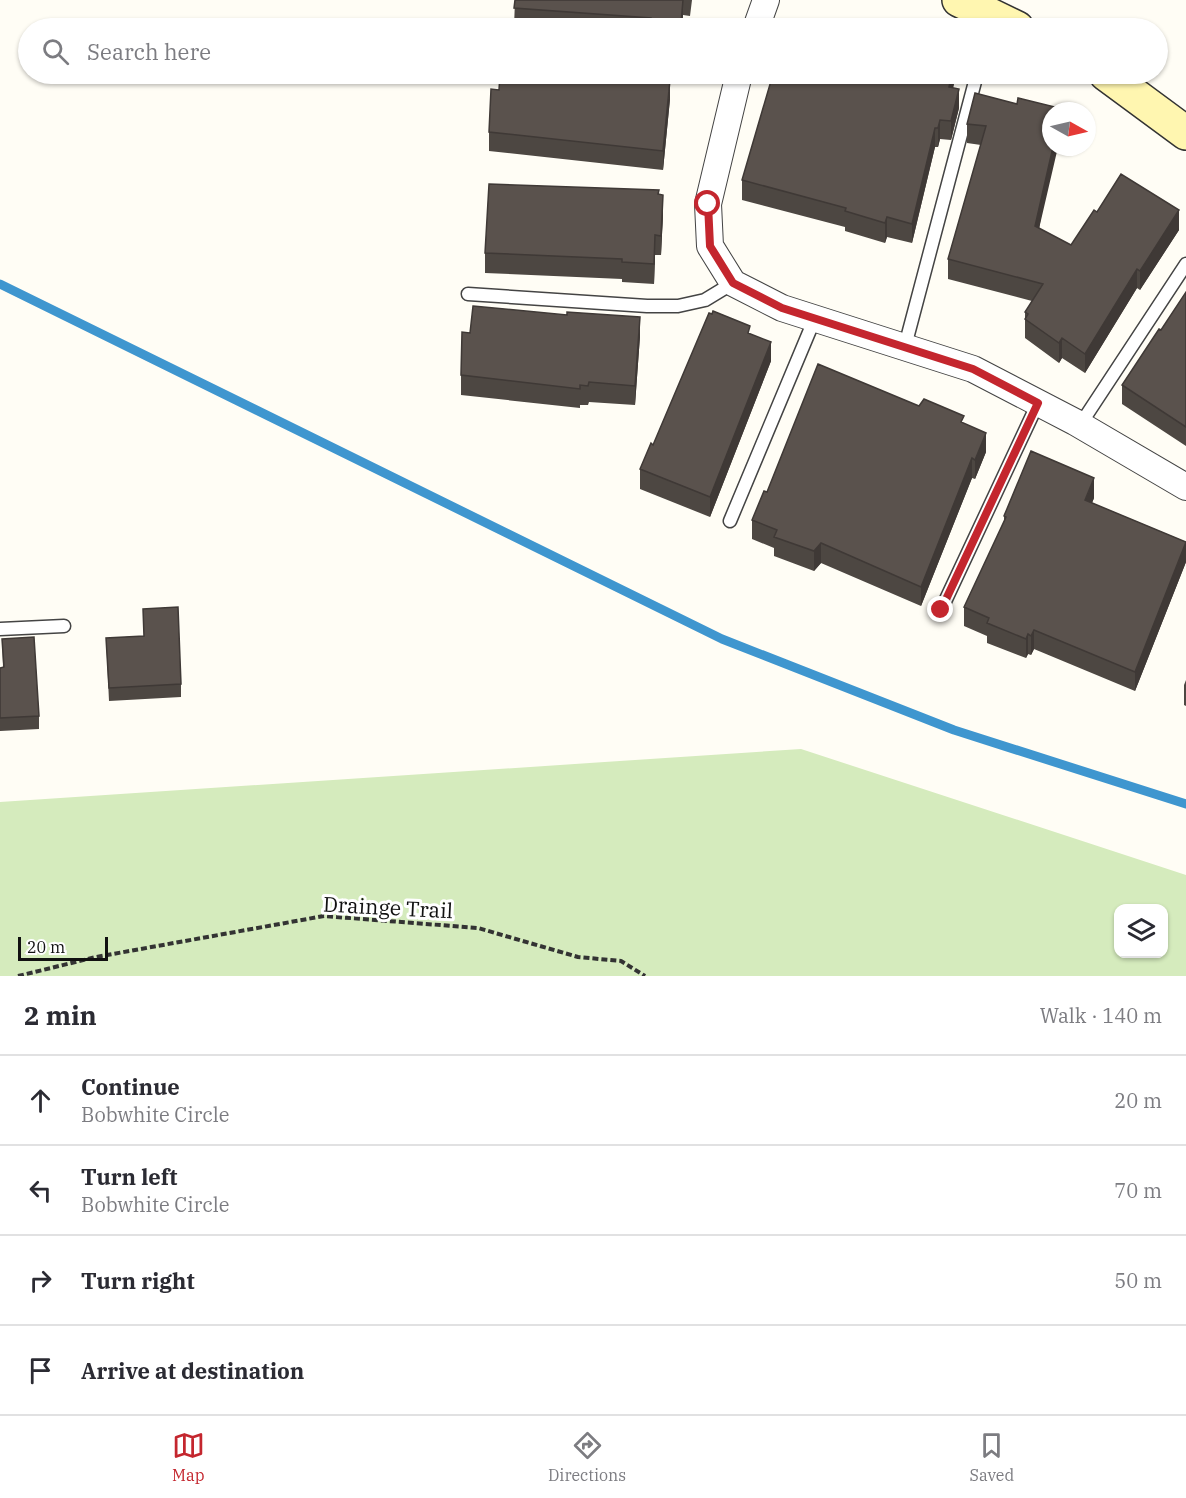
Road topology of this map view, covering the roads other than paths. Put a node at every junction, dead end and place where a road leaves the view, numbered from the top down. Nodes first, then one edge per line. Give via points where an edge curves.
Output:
1 (766, 0) edge
2 (959, 0) edge
3 (760, 18) edge
4 (996, 18) edge
5 (733, 84) edge
6 (974, 84) edge
7 (1120, 84) edge
8 (1186, 133) edge
9 (1186, 264) edge
10 (733, 283) junction
11 (468, 294) dead end
12 (814, 318) junction
13 (905, 346) junction
14 (1038, 403) junction
15 (1080, 425) junction
16 (1186, 487) edge
17 (730, 521) dead end
18 (941, 610) dead end
19 (64, 626) dead end
20 (0, 629) edge

1 - 3 street
2 - 4 main road
5 - 10 street via 708,204 710,246
6 - 13 lane
7 - 8 main road
9 - 15 lane
10 - 11 lane via 705,300 678,306
10 - 12 street via 782,308
12 - 13 street
12 - 17 lane
13 - 14 street via 973,369
14 - 15 street
14 - 18 lane
15 - 16 street
19 - 20 lane

